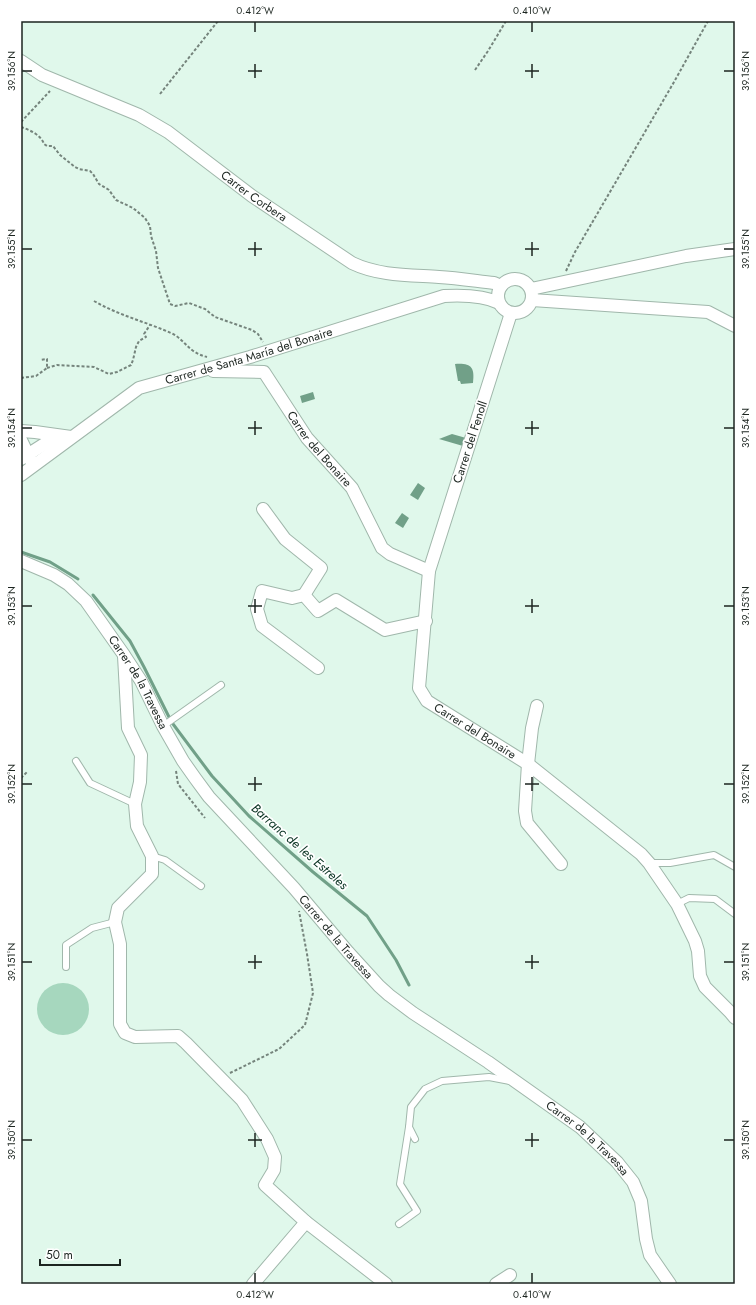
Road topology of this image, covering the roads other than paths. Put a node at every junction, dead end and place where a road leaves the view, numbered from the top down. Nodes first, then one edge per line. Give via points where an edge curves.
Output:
1 (21, 61) edge
2 (735, 249) edge
3 (501, 286) junction
4 (532, 295) junction
5 (499, 303) junction
6 (511, 313) junction
7 (735, 326) edge
8 (198, 371) junction
9 (21, 431) edge
10 (57, 436) junction
11 (72, 437) junction
12 (21, 440) edge
13 (24, 457) edge
14 (33, 466) junction
15 (21, 475) edge
16 (263, 509) dead end
17 (21, 561) edge
18 (429, 571) junction
19 (304, 595) junction
20 (426, 621) junction
21 (124, 655) junction
22 (318, 668) dead end
23 (220, 684) dead end
24 (537, 706) dead end
25 (163, 726) junction
26 (76, 761) dead end
27 (528, 764) junction
28 (135, 804) junction
29 (152, 856) junction
30 (649, 863) junction
31 (561, 864) dead end
32 (735, 867) edge
33 (201, 886) dead end
34 (678, 904) junction
35 (735, 914) edge
36 (115, 922) junction
37 (66, 967) dead end
38 (735, 1018) edge
39 (515, 1082) junction
40 (409, 1127) junction
41 (415, 1139) dead end
42 (306, 1222) junction
43 (399, 1224) dead end
44 (510, 1275) dead end
45 (253, 1284) edge
46 (386, 1284) edge
47 (496, 1284) edge
48 (670, 1284) edge

1 - 3 street, Carrer Corbera via 42,75 139,115 168,132 252,196 352,263 382,273 441,277
2 - 4 street via 686,256 561,283
3 - 4 street via 516,279 526,283
3 - 5 street via 498,291
4 - 6 street via 526,310
4 - 7 street via 708,312
5 - 6 street
5 - 8 street, Carrer de Santa María del Bonaire via 489,298 444,296
6 - 18 street, Carrer del Fenoll
8 - 11 street, Carrer de Santa María del Bonaire via 139,388
8 - 18 street, Carrer del Bonaire via 264,372 307,438 352,488 382,548
9 - 10 street
10 - 11 street
10 - 13 street
11 - 14 street, Carrer de Santa María del Bonaire
12 - 13 street
13 - 14 street
14 - 15 street, Carrer de Santa María del Bonaire
16 - 19 street via 285,539 321,568
17 - 21 street, Carrer de la Travessa via 68,584 86,601
18 - 20 street, Carrer del Bonaire
19 - 20 street via 318,611 336,600 385,630
19 - 22 street via 292,598 262,590 257,609 262,626
20 - 27 street, Carrer del Bonaire via 419,688 426,701
21 - 25 street, Carrer de la Travessa via 141,681
21 - 28 street via 128,728 141,755 140,782
23 - 25 lane
24 - 27 street
25 - 39 street, Carrer de la Travessa via 182,761 209,796 294,888 379,986
26 - 28 lane via 90,783
27 - 30 street, Carrer del Bonaire
27 - 31 street via 525,811 527,823
28 - 29 street via 137,826
29 - 33 lane via 166,860
29 - 36 street via 152,874 118,908
30 - 32 lane via 670,863 714,855
30 - 34 street, Carrer del Bonaire
34 - 35 lane via 689,898 716,899
34 - 38 street, Carrer del Bonaire via 695,941 700,976 705,987
36 - 37 lane via 92,928 66,945
36 - 42 street via 120,944 120,1024 125,1033 134,1037 178,1036 242,1100 267,1139 275,1157 274,1170 265,1185
39 - 40 lane via 489,1077 442,1081 425,1089 411,1107
39 - 48 street, Carrer de la Travessa via 580,1126 617,1162 633,1182 641,1201 650,1255
40 - 41 lane
40 - 43 lane via 400,1184 417,1211
42 - 45 street
42 - 46 street
44 - 47 street

